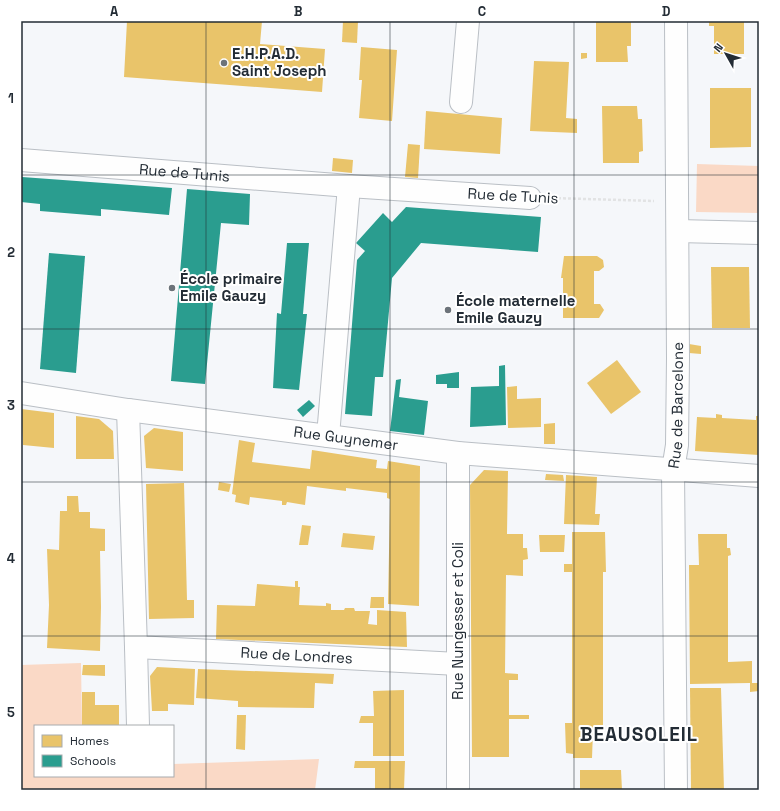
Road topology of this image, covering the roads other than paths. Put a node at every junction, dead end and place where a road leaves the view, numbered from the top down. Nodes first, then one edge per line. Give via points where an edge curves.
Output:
1 (468, 21) edge
2 (676, 21) edge
3 (461, 102) dead end
4 (21, 160) edge
5 (349, 186) junction
6 (530, 198) road end
7 (678, 231) junction
8 (759, 233) edge
9 (21, 393) edge
10 (128, 410) junction
11 (328, 436) junction
12 (458, 453) junction
13 (673, 470) junction
14 (759, 476) edge
15 (136, 646) junction
16 (458, 664) junction
17 (138, 725) edge
18 (458, 790) edge
19 (676, 790) edge

1 - 3 street
2 - 7 street, Rue de Barcelone
4 - 5 street, Rue de Tunis
5 - 6 street, Rue de Tunis
5 - 11 street
7 - 8 street
7 - 13 street, Rue de Barcelone via 677,437
9 - 10 street, Rue Guynemer
10 - 11 street, Rue Guynemer
10 - 15 street
11 - 12 street, Rue Guynemer
12 - 13 street, Rue Guynemer
12 - 16 street, Rue Nungesser et Coli
13 - 14 street, Rue Guynemer
13 - 19 street, Rue de Barcelone
15 - 16 street, Rue de Londres
15 - 17 street
16 - 18 street, Rue Nungesser et Coli

